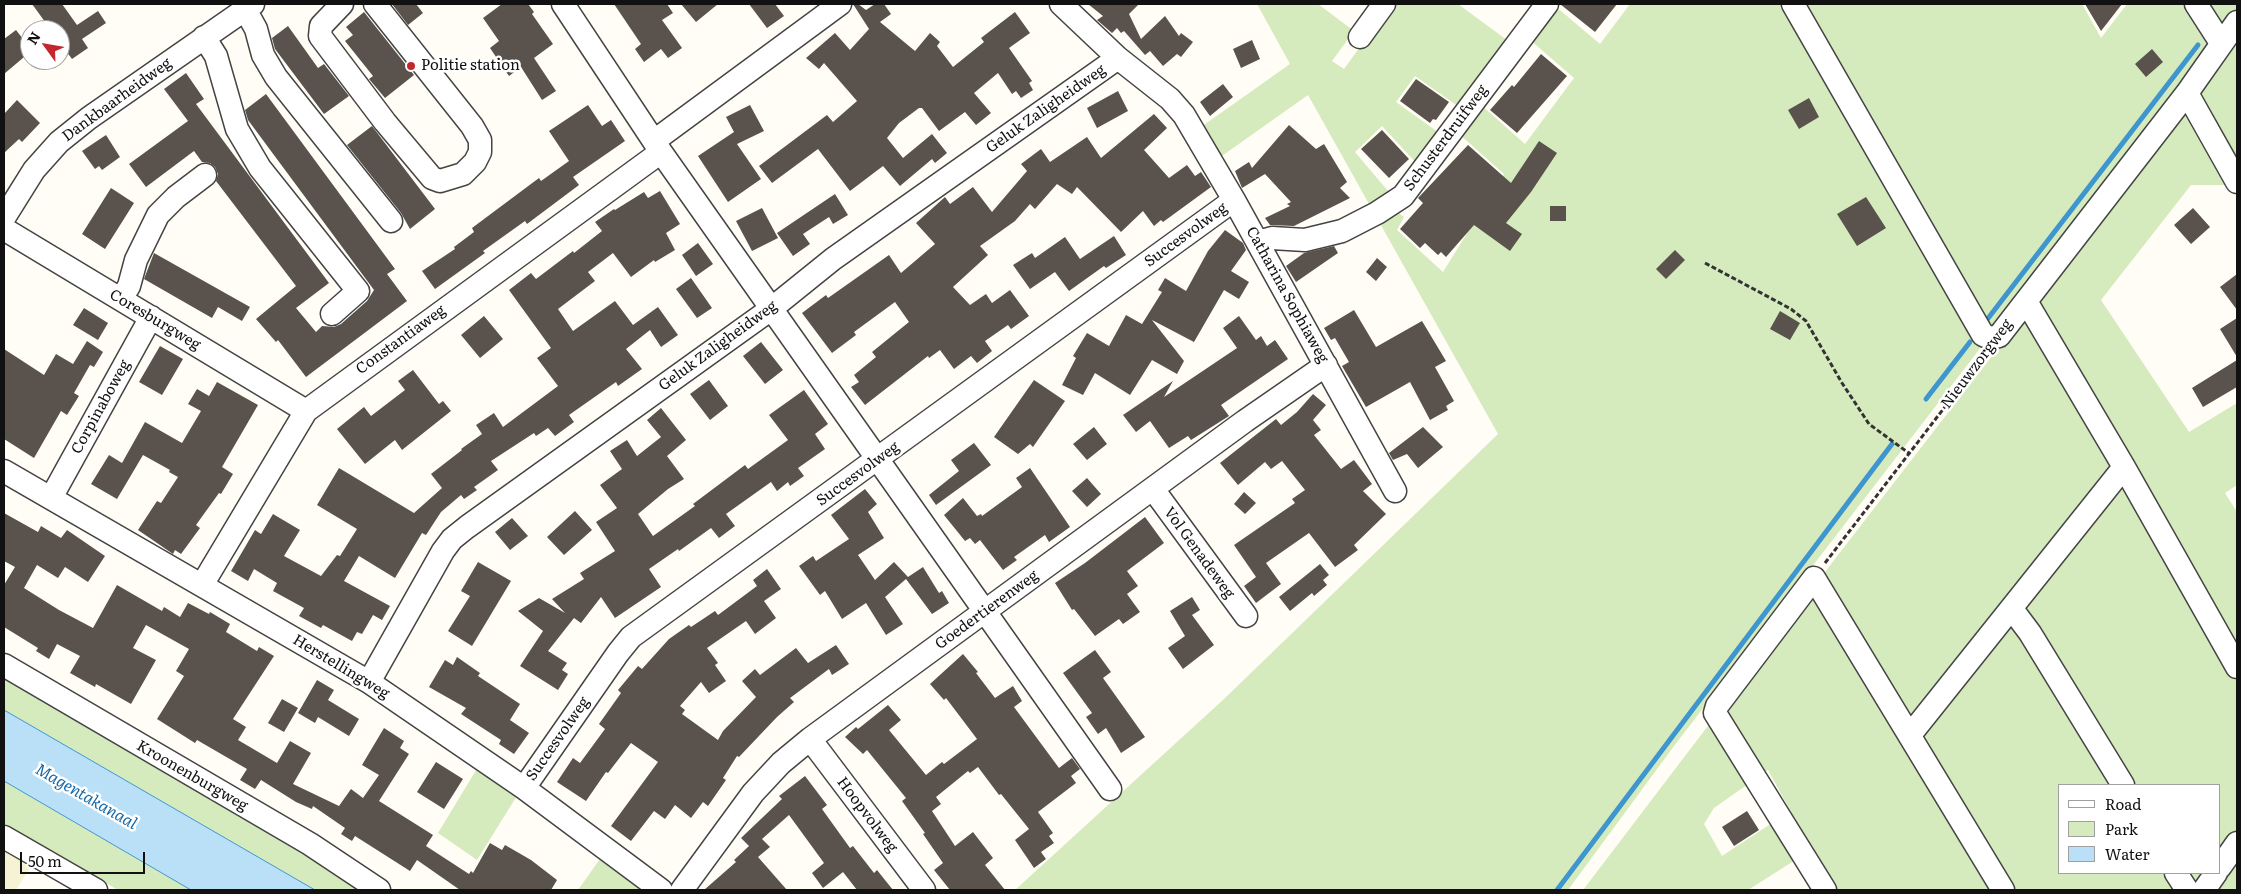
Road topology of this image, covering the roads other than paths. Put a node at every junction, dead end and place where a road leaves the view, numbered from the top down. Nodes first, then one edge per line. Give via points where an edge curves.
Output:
1 (375, 4) edge
2 (563, 4) edge
3 (840, 4) edge
4 (1061, 4) edge
5 (1384, 4) edge
6 (1547, 4) edge
7 (1794, 4) edge
8 (2196, 4) edge
9 (249, 6) edge
10 (329, 8) edge
11 (2237, 22) edge
12 (1360, 37) dead end
13 (204, 38) junction
14 (2221, 43) junction
15 (1118, 58) junction
16 (2187, 93) junction
17 (658, 147) junction
18 (206, 175) dead end
19 (2237, 182) edge
20 (1234, 200) junction
21 (4, 218) edge
22 (391, 221) dead end
23 (4, 230) edge
24 (1258, 242) junction
25 (121, 300) junction
26 (2026, 301) junction
27 (770, 309) junction
28 (332, 314) dead end
29 (151, 317) junction
30 (1326, 365) junction
31 (306, 411) junction
32 (878, 459) junction
33 (2124, 467) junction
34 (4, 471) edge
35 (1153, 489) junction
36 (1395, 491) dead end
37 (51, 498) junction
38 (202, 585) junction
39 (2012, 609) junction
40 (984, 611) junction
41 (1246, 616) dead end
42 (4, 665) edge
43 (2237, 667) edge
44 (369, 682) junction
45 (1910, 735) junction
46 (810, 739) junction
47 (2122, 784) edge
48 (524, 788) junction
49 (1110, 789) dead end
50 (4, 837) edge
51 (2237, 843) edge
52 (2221, 867) edge
53 (2177, 874) edge
54 (2215, 874) edge
55 (96, 890) edge
56 (379, 890) edge
57 (661, 890) edge
58 (682, 890) edge
59 (924, 890) edge
60 (1825, 890) edge
61 (2003, 890) edge
62 (2187, 890) edge
63 (2204, 890) edge

1 - 10 street via 480,140 480,152 464,174 440,181 432,178 385,122 320,36
2 - 17 street
3 - 17 street, Constantiaweg
4 - 15 street, Catharina Sophiaweg
5 - 12 street
6 - 24 street, Schusterdruifweg via 1403,196 1342,231 1305,240 1272,238
7 - 26 street, Nieuwzorgweg via 1983,335 1990,338 1999,336
8 - 14 street
9 - 13 street, Dankbaarheidweg
9 - 22 street via 263,55 276,76
11 - 14 street, Nieuwzorgweg
13 - 21 street, Dankbaarheidweg via 59,142 34,170
13 - 28 street via 216,56 237,129 260,168 358,291
14 - 16 street, Nieuwzorgweg
15 - 20 street, Catharina Sophiaweg via 1170,99 1184,115
15 - 27 street, Geluk Zaligheidweg via 833,260
16 - 19 street
16 - 26 street, Nieuwzorgweg
17 - 27 street
17 - 31 street, Constantiaweg
18 - 25 street via 158,215
20 - 24 street, Catharina Sophiaweg
20 - 32 street, Succesvolweg
23 - 25 street, Coresburgweg
24 - 30 street, Catharina Sophiaweg
25 - 29 street, Coresburgweg
26 - 33 street
27 - 32 street
27 - 44 street, Geluk Zaligheidweg via 452,539
29 - 31 street, Coresburgweg
29 - 37 street, Corpinaboweg
30 - 35 street, Goedertierenweg
30 - 36 street, Catharina Sophiaweg
31 - 38 street, Constantiaweg
32 - 40 street
32 - 48 street, Succesvolweg via 630,637
33 - 39 street
33 - 43 street
34 - 37 street, Herstellingweg
35 - 40 street, Goedertierenweg
35 - 41 street, Vol Genadeweg
37 - 38 street, Herstellingweg
38 - 44 street, Herstellingweg
39 - 45 street
39 - 47 street
40 - 46 street, Goedertierenweg
40 - 49 street
42 - 56 street, Kroonenburgweg via 310,844
44 - 48 street, Herstellingweg
45 - 60 street via 1814,578 1717,706 1715,713
45 - 61 street
46 - 58 street, Goedertierenweg via 781,763 753,793
46 - 59 street, Hoopvolweg
48 - 57 street, Herstellingweg
50 - 55 street
51 - 52 street
53 - 62 street
54 - 63 street

